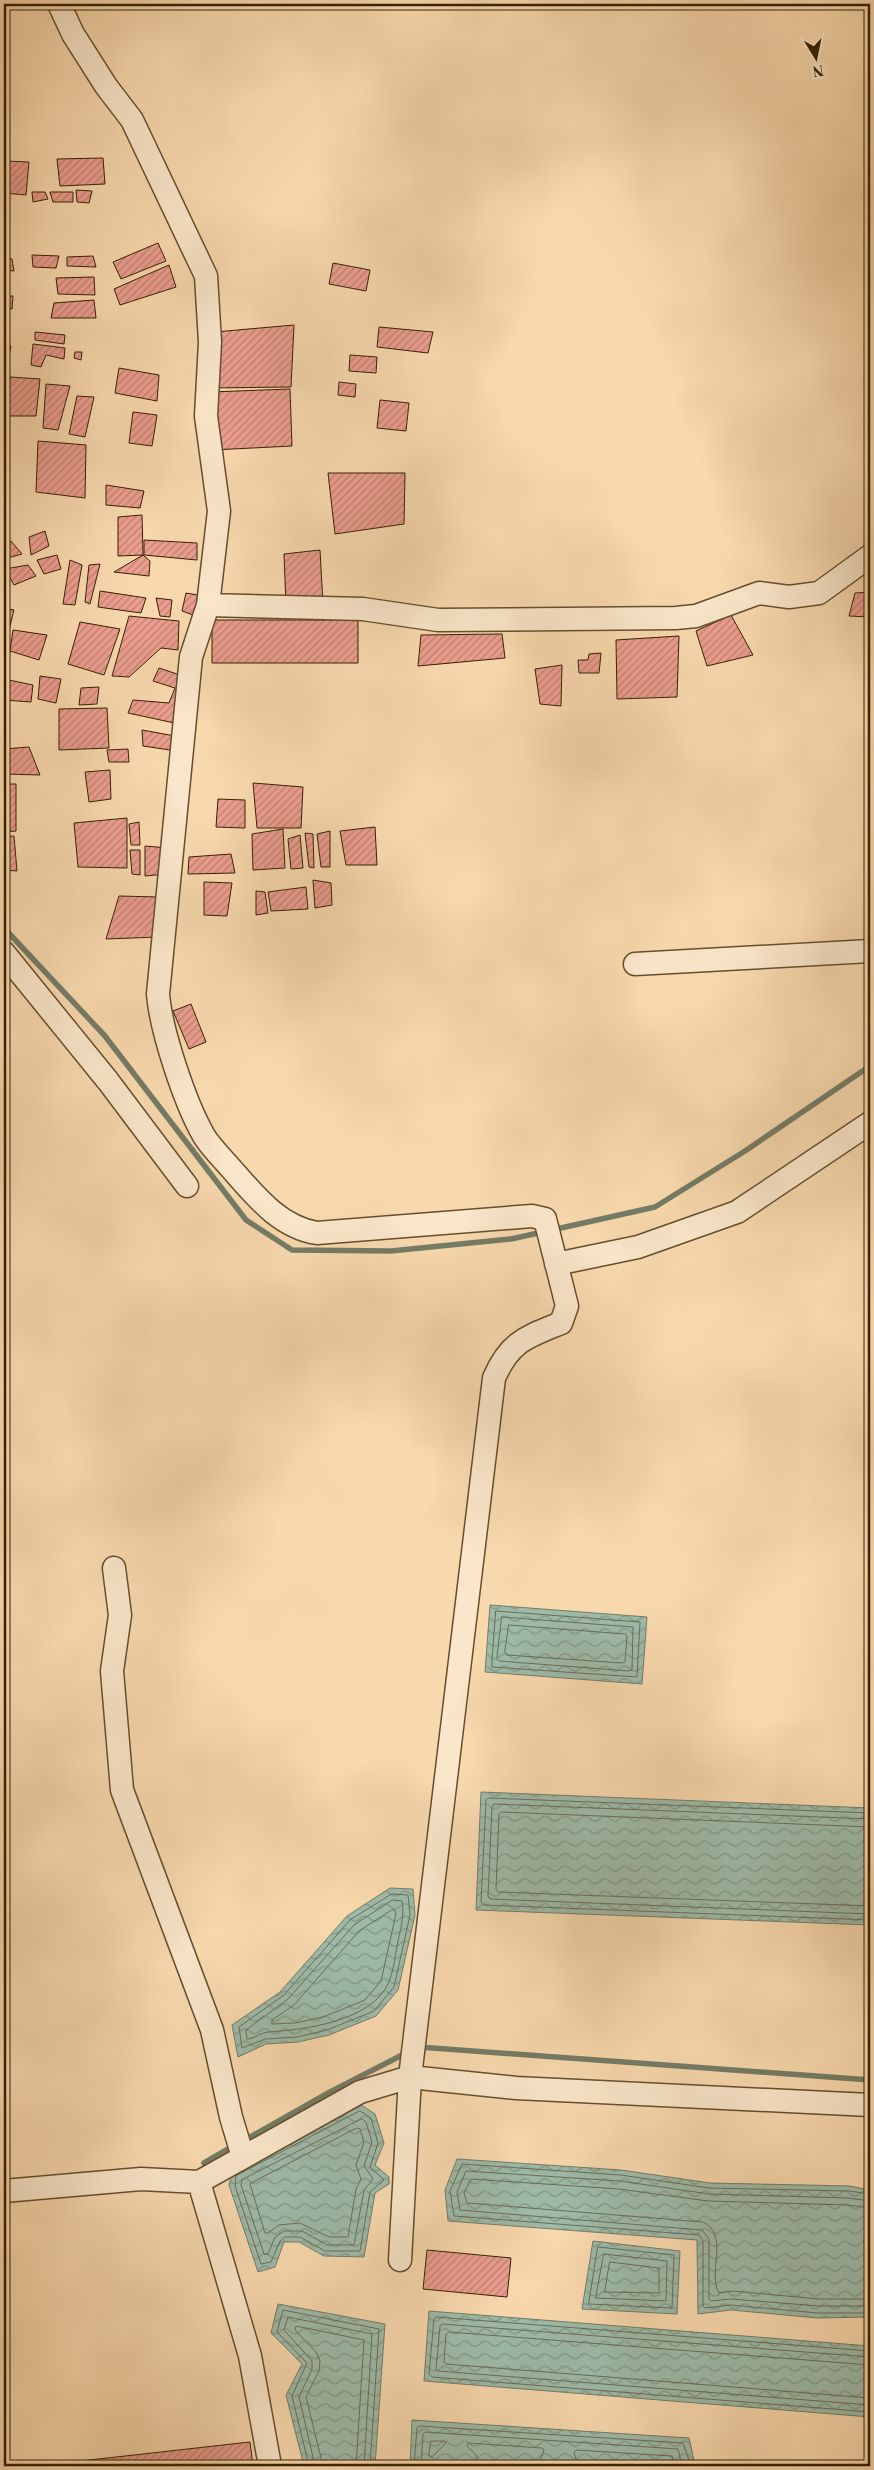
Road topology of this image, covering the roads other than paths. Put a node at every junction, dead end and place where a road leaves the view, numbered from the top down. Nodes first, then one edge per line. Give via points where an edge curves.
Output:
1 (59, 4) edge
2 (870, 556) edge
3 (208, 605) junction
4 (870, 951) edge
5 (4, 953) edge
6 (635, 964) dead end
7 (870, 1123) edge
8 (186, 1186) dead end
9 (554, 1257) junction
10 (114, 1568) dead end
11 (412, 2058) junction
12 (870, 2105) edge
13 (243, 2157) junction
14 (199, 2182) junction
15 (4, 2191) edge
16 (400, 2260) dead end
17 (270, 2466) edge

1 - 3 lane via 73,34 132,120 206,276 210,342 206,416 219,511
2 - 3 lane via 820,593 790,597 759,593 696,616 676,618 438,620 364,609
3 - 9 lane via 191,657 158,994 160,1015 193,1115 205,1138 262,1204 306,1231 317,1233 532,1216 545,1220
4 - 6 lane
5 - 8 lane via 108,1081
7 - 9 lane via 736,1212 638,1246
9 - 11 lane via 567,1306 561,1323 518,1342 501,1362 494,1378
10 - 13 lane via 120,1615 112,1670 122,1790 212,2030
11 - 12 lane via 516,2088
11 - 13 lane via 360,2092
11 - 16 lane
13 - 14 lane
14 - 15 lane via 141,2179
14 - 17 lane via 250,2356

